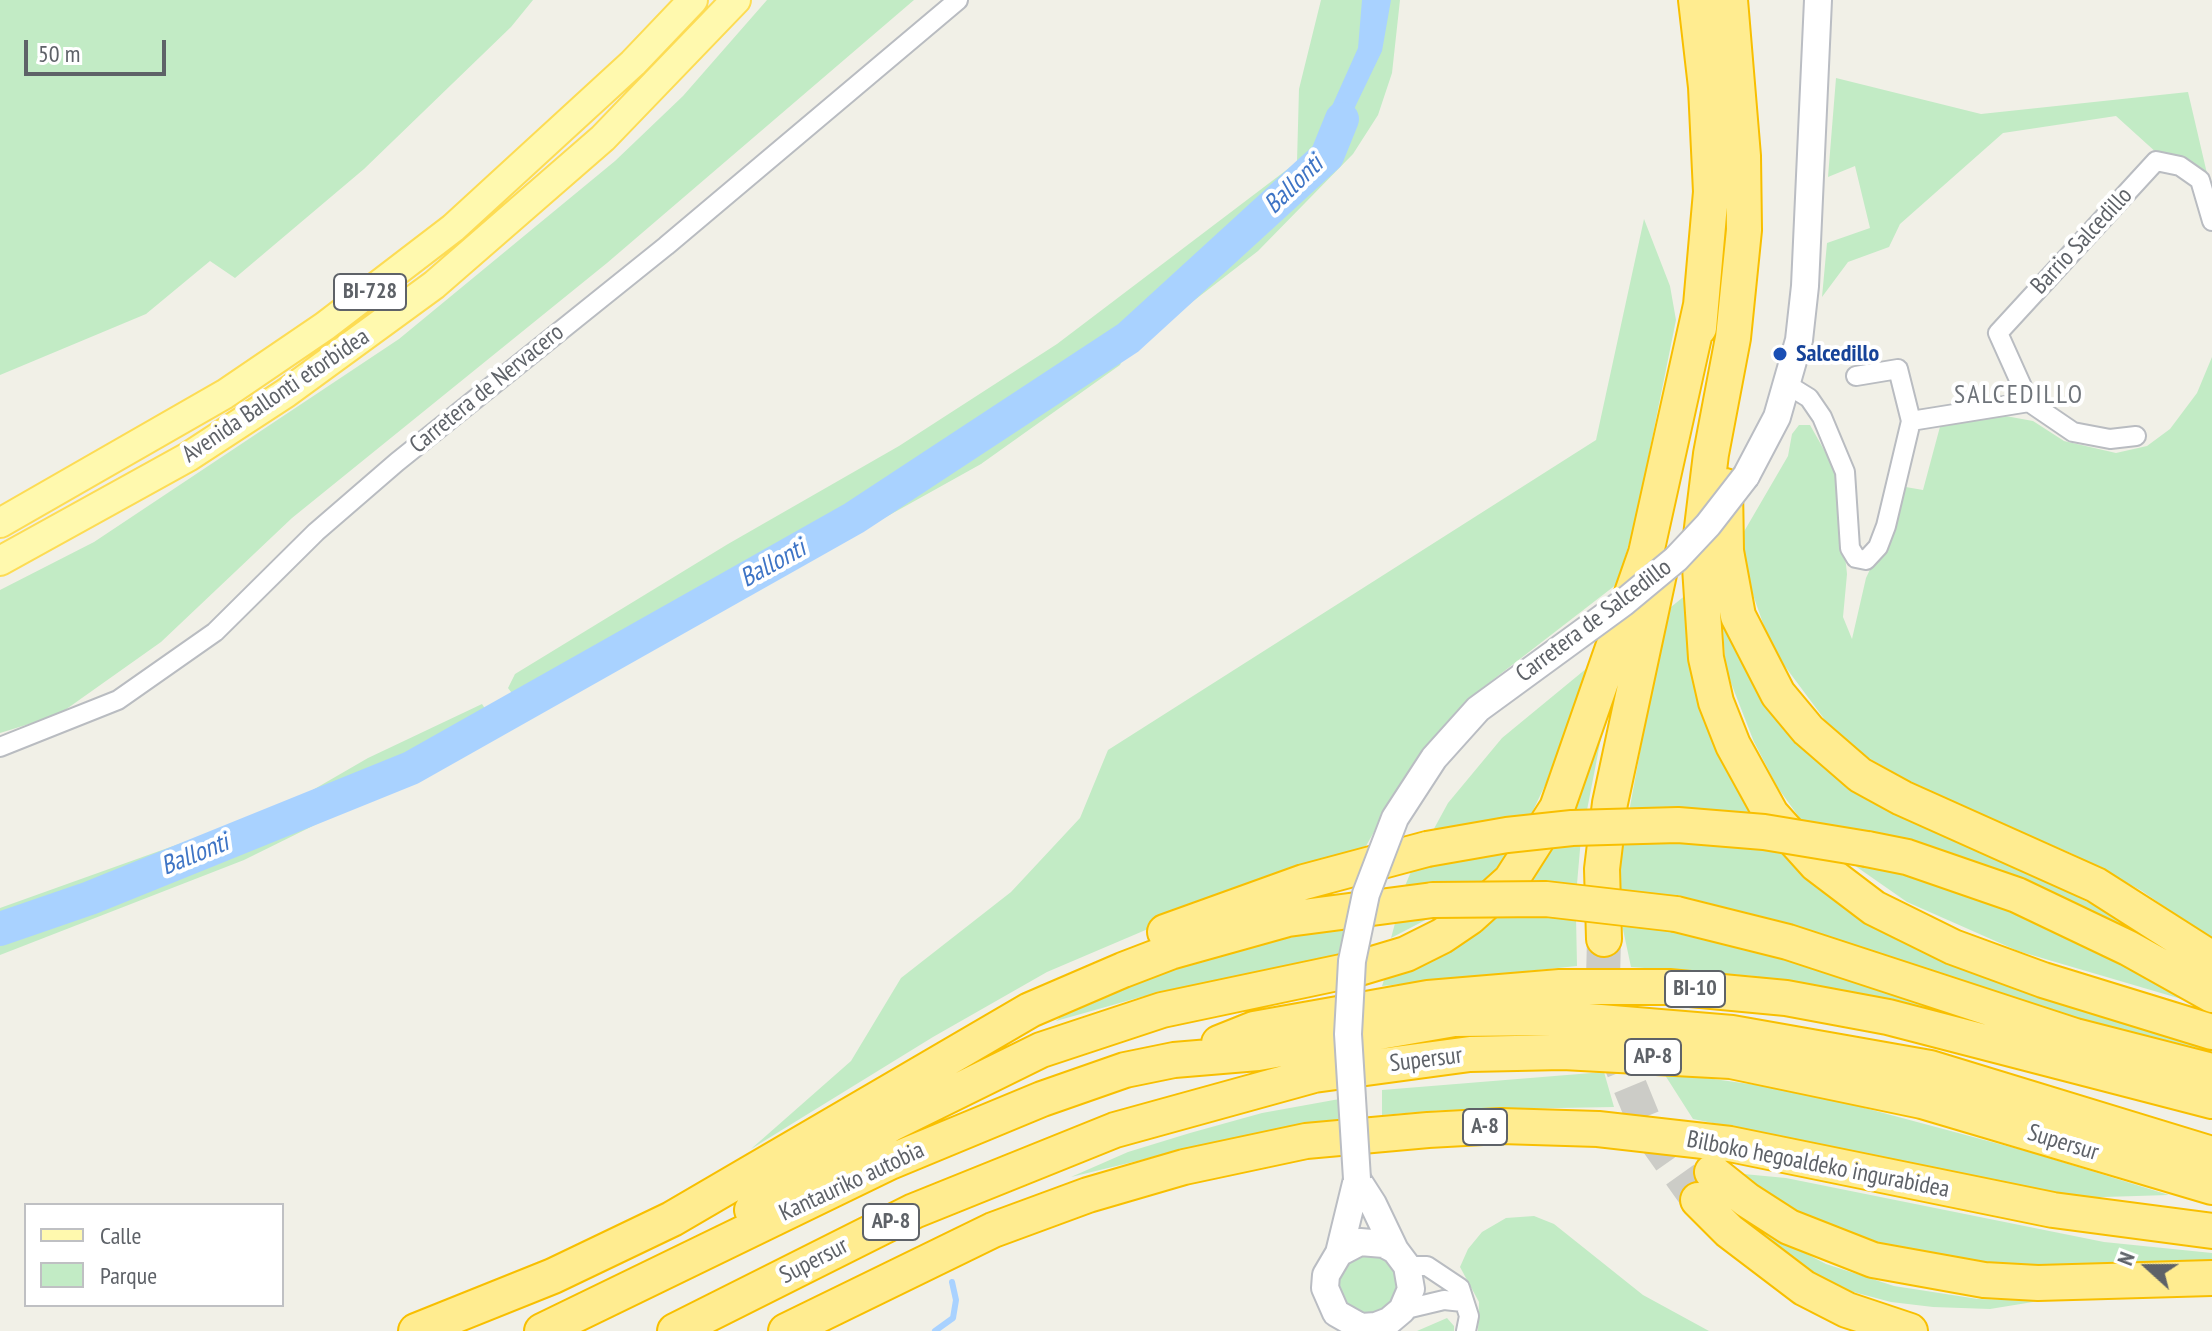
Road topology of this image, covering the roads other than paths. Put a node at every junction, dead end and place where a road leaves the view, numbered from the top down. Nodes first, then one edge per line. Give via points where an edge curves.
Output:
1 (693, 0) edge
2 (736, 0) edge
3 (958, 0) edge
4 (1696, 0) edge
5 (1730, 0) edge
6 (1818, 0) edge
7 (2212, 221) edge
8 (1701, 305) junction
9 (1733, 338) junction
10 (1856, 376) dead end
11 (1788, 385) junction
12 (2029, 402) junction
13 (1911, 421) junction
14 (2136, 436) dead end
15 (0, 523) edge
16 (0, 561) edge
17 (0, 747) edge
18 (1604, 939) tunnel mouth
19 (2212, 959) edge
20 (2212, 995) edge
21 (1030, 1010) junction
22 (2212, 1032) edge
23 (1174, 1060) junction
24 (2212, 1071) edge
25 (2212, 1101) edge
26 (2212, 1154) edge
27 (1357, 1179) junction
28 (2198, 1183) edge
29 (2212, 1231) edge
30 (1339, 1253) junction
31 (1401, 1258) junction
32 (2212, 1278) edge
33 (640, 1285) junction
34 (1463, 1302) junction
35 (1392, 1321) edge
36 (1347, 1326) edge
37 (416, 1331) edge
38 (542, 1331) edge
39 (675, 1331) edge
40 (786, 1331) edge
41 (1466, 1331) edge
42 (1910, 1331) edge

1 - 15 main road, Avenida Ballonti etorbidea / BI-728 via 633,63 465,218 325,326 225,394
2 - 16 main road, Avenida Ballonti etorbidea / BI-728 via 603,138 434,285 188,457
3 - 17 street, Carretera de Nervacero via 666,246 397,462 316,532 215,632 118,700
4 - 8 highway via 1711,192
5 - 9 highway via 1744,171
6 - 11 street, Carretera de Salcedillo via 1805,286
7 - 12 street, Barrio Salcedillo via 2200,180 2180,166 2156,161 1998,333
8 - 18 highway via 1686,457 1610,803 1602,869
8 - 33 highway via 1646,553 1557,808 1511,880 1470,917 1406,954 1124,1020 995,1070 808,1172
9 - 19 highway via 1726,551 1738,616 1778,694 1808,730 1860,775 2096,885
9 - 22 highway via 1699,552 1700,613 1716,702 1771,814 1842,886 1908,927 2043,980
10 - 13 street via 1898,369
11 - 13 street via 1809,398 1822,417 1845,472 1847,538 1861,560 1874,553 1886,526
11 - 27 street, Carretera de Salcedillo, bridge via 1746,476 1708,525 1623,603 1478,709 1434,758 1395,818 1366,894 1352,961 1348,1034
12 - 13 street
12 - 14 street via 2073,432 2110,439
20 - 21 highway, bridge via 2017,895 1907,857 1764,832 1678,825 1520,833 1427,849 1304,882 1172,929 1051,986
21 - 24 highway, bridge via 1123,970 1231,933 1358,907 1546,899 1676,914 1788,942 2075,1036
21 - 37 highway via 672,1219 553,1276
23 - 25 highway, BI-10 via 1254,1029 1428,998 1560,987 1669,987 1786,998 1888,1017
23 - 26 highway, Supersur / AP-8 via 1258,1053 1454,1019 1552,1018 1732,1033 1930,1068
23 - 33 highway, Kantauriko autobia via 1125,1070 1042,1099 890,1162
27 - 30 street
27 - 31 street
28 - 39 highway, Supersur / AP-8 via 1922,1101 1731,1061 1563,1052 1470,1054 1314,1075 1115,1130 914,1211
29 - 40 highway, Bilboko hegoaldeko ingurabidea / A-8 via 2053,1210 1730,1144 1598,1129 1428,1130 1306,1141 1184,1167 1088,1195 993,1230
30 - 31 street via 1360,1242 1384,1244
30 - 36 street via 1325,1288
31 - 34 street via 1449,1279 1460,1288
31 - 35 street via 1411,1289
32 - 42 highway via 2038,1283 1984,1280 1886,1263 1825,1243 1747,1200 1705,1186 1729,1231 1804,1288 1847,1310
33 - 38 highway, Kantauriko autobia
34 - 35 street via 1444,1300
34 - 41 street via 1469,1316
35 - 36 street

